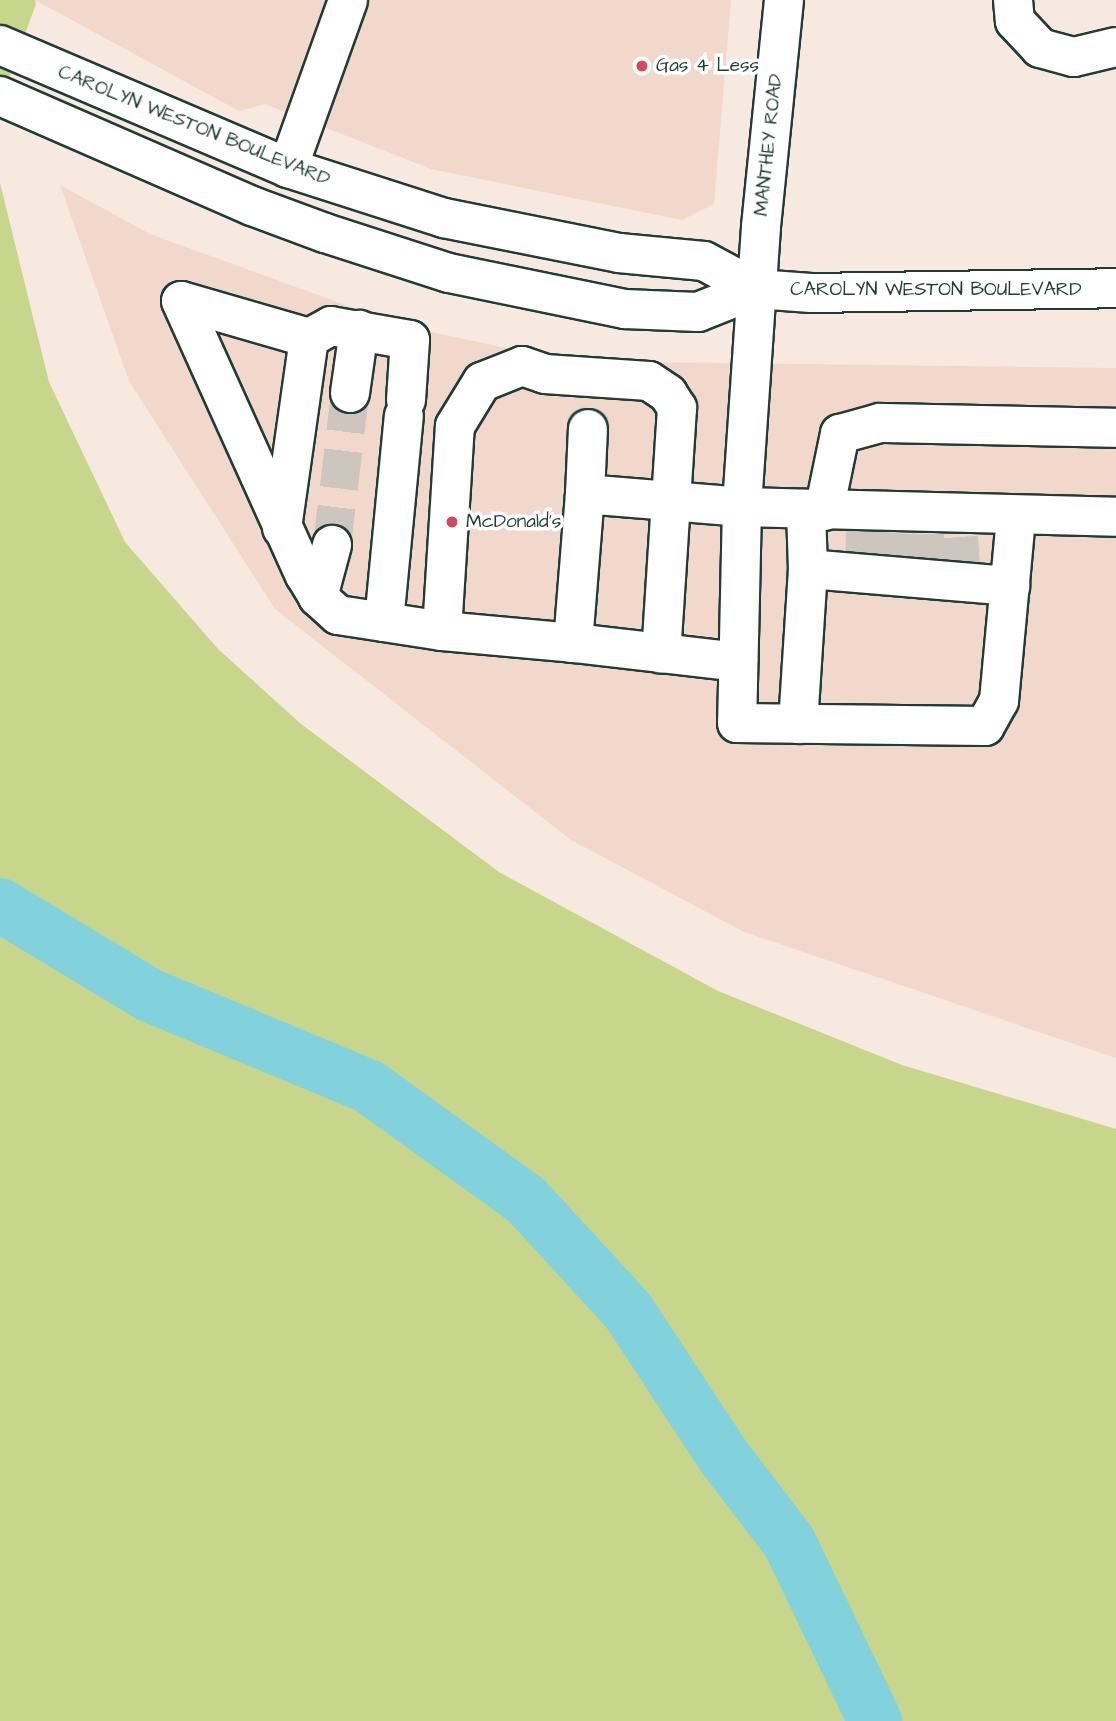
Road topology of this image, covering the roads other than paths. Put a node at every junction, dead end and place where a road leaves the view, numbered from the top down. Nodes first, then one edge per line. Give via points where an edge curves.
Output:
1 (348, 0) edge
2 (784, 0) edge
3 (1013, 0) edge
4 (0, 45) edge
5 (1116, 47) edge
6 (0, 96) edge
7 (288, 168) junction
8 (1116, 288) edge
9 (756, 289) junction
10 (359, 330) junction
11 (309, 338) junction
12 (350, 394) tunnel mouth
13 (1116, 428) edge
14 (588, 429) dead end
15 (586, 494) junction
16 (674, 500) junction
17 (742, 507) junction
18 (815, 511) junction
19 (1016, 517) junction
20 (1116, 517) edge
21 (282, 528) junction
22 (332, 545) tunnel mouth
23 (912, 548) junction
24 (808, 569) junction
25 (1010, 586) junction
26 (318, 597) junction
27 (384, 622) junction
28 (442, 631) junction
29 (573, 643) junction
30 (661, 653) junction
31 (738, 662) junction
32 (798, 724) junction

1 - 7 street
2 - 9 street, MANTHEY ROAD
3 - 5 street via 1015,21 1040,48 1074,57
4 - 7 street, CAROLYN WESTON BOULEVARD
6 - 9 street, CAROLYN WESTON BOULEVARD via 253,206 449,273 625,309 698,312
7 - 9 street, CAROLYN WESTON BOULEVARD via 444,218 619,253 704,261
8 - 9 street, CAROLYN WESTON BOULEVARD via 811,293
9 - 17 street, MANTHEY ROAD
10 - 11 street via 331,326
10 - 12 street
10 - 27 street via 410,340
11 - 21 street
11 - 21 street via 181,301
13 - 18 street via 880,423 840,434
14 - 15 street
15 - 16 street
15 - 29 street
16 - 17 street
16 - 28 street via 677,408 668,394 649,381 545,374 522,366 482,382 454,426
16 - 30 street
17 - 18 street
17 - 31 street, MANTHEY ROAD
18 - 23 street
18 - 24 street
19 - 20 street
19 - 23 street
19 - 25 street
21 - 26 street
22 - 26 street
23 - 24 street
23 - 25 street
24 - 32 street
25 - 32 street via 999,701 985,726
26 - 27 street via 338,615
27 - 28 street
28 - 29 street
29 - 30 street
30 - 31 street
31 - 32 street, MANTHEY ROAD via 737,723

